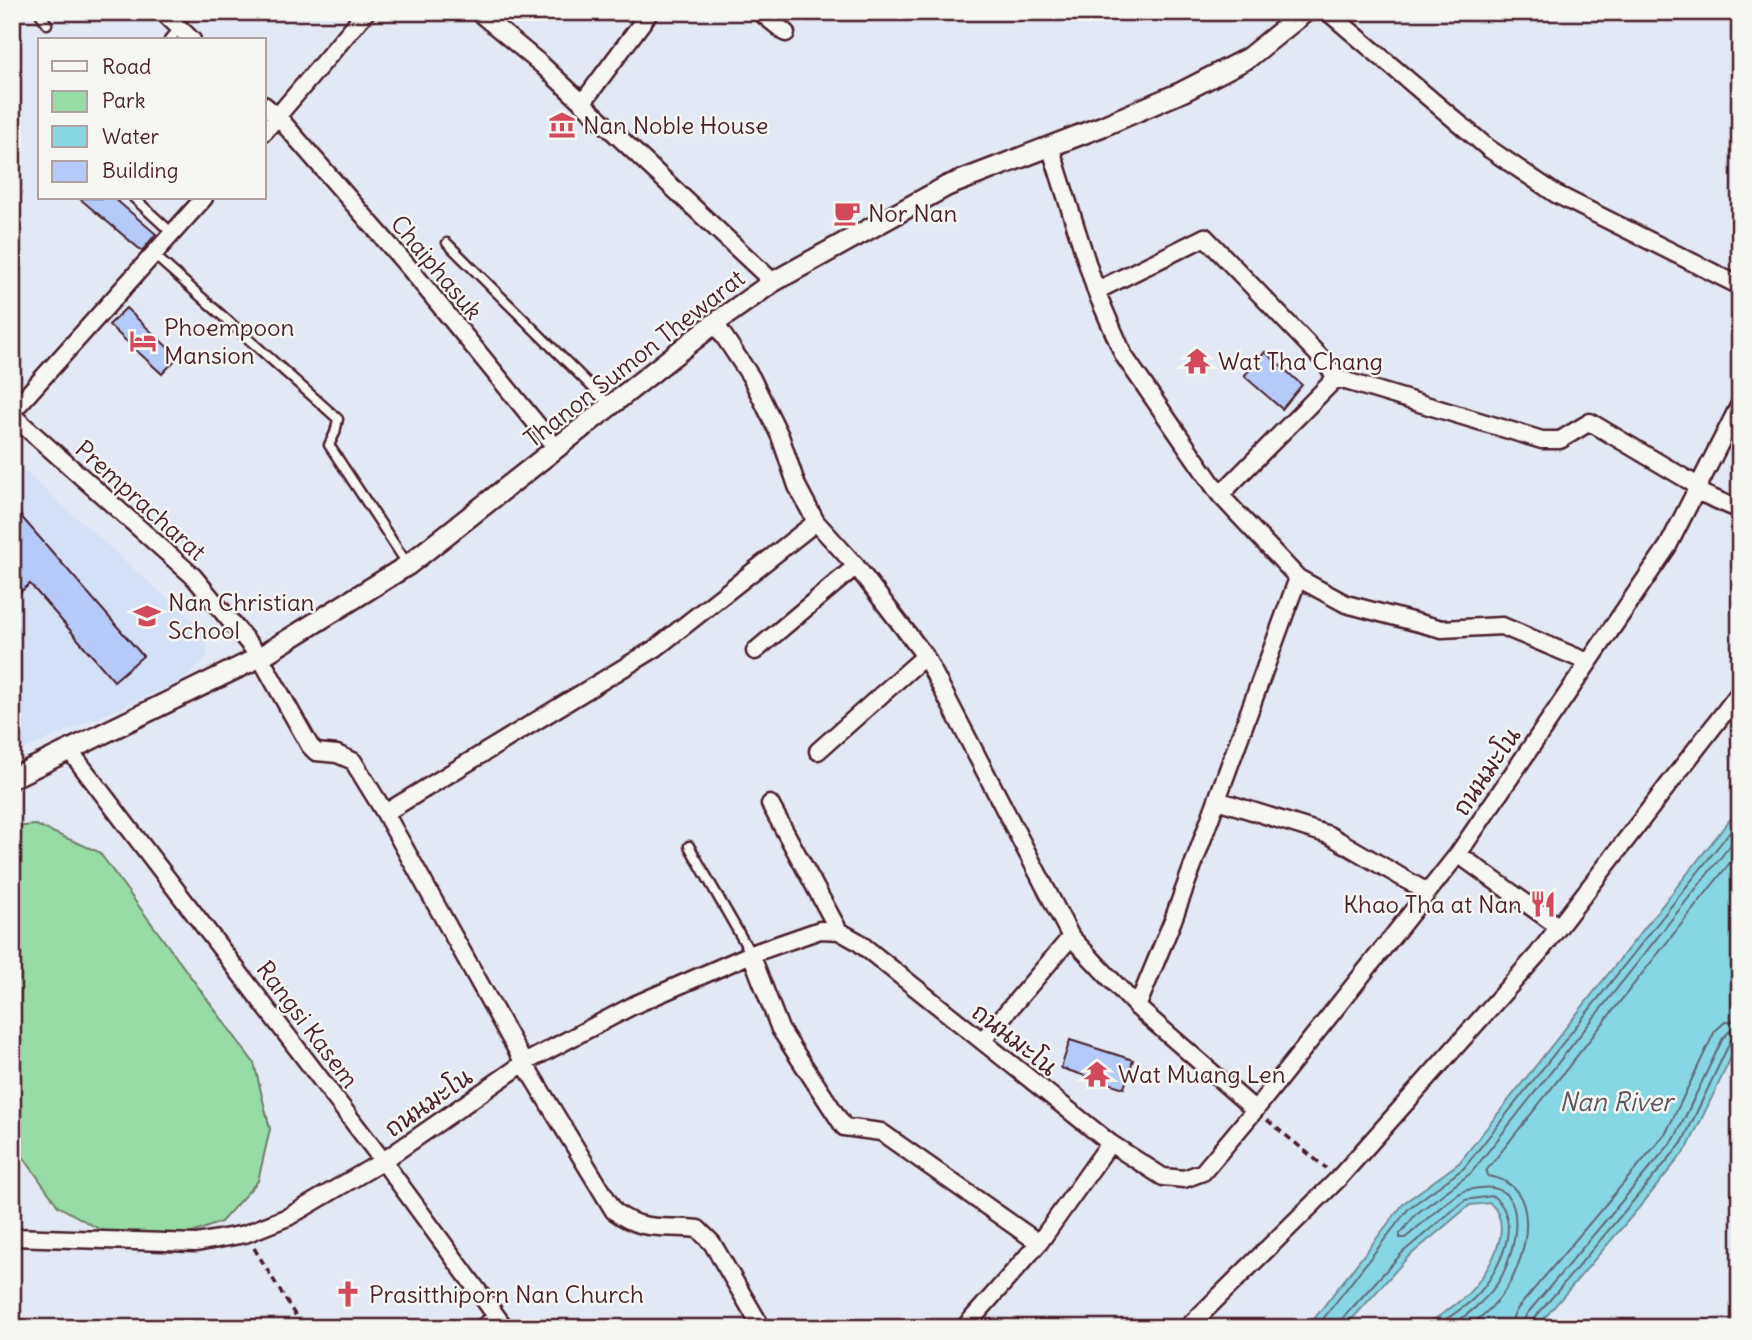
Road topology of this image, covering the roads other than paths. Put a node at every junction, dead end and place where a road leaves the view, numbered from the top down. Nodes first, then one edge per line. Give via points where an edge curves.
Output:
1 (39, 12) edge
2 (163, 12) edge
3 (366, 12) edge
4 (478, 12) edge
5 (650, 12) edge
6 (760, 12) edge
7 (1305, 12) edge
8 (1328, 12) edge
9 (47, 24) dead end
10 (786, 33) dead end
11 (180, 37) edge
12 (583, 102) junction
13 (266, 107) edge
14 (278, 117) junction
15 (266, 130) edge
16 (1050, 146) junction
17 (136, 200) edge
18 (202, 200) edge
19 (172, 233) junction
20 (447, 243) dead end
21 (153, 254) junction
22 (773, 282) junction
23 (1740, 286) edge
24 (1096, 291) junction
25 (715, 323) junction
26 (1336, 378) junction
27 (1740, 404) edge
28 (612, 406) junction
29 (12, 413) edge
30 (557, 449) junction
31 (1697, 488) junction
32 (1220, 495) junction
33 (1740, 510) edge
34 (816, 522) junction
35 (408, 565) junction
36 (856, 566) junction
37 (1298, 578) junction
38 (755, 651) dead end
39 (925, 656) junction
40 (260, 657) junction
41 (1588, 662) junction
42 (1740, 692) edge
43 (70, 751) junction
44 (818, 751) dead end
45 (12, 778) edge
46 (1217, 800) junction
47 (770, 804) dead end
48 (385, 813) junction
49 (690, 846) dead end
50 (1458, 854) junction
51 (1427, 892) junction
52 (1559, 927) junction
53 (839, 931) junction
54 (1071, 937) junction
55 (751, 954) junction
56 (1137, 1007) junction
57 (982, 1041) junction
58 (524, 1063) junction
59 (1255, 1111) junction
60 (1110, 1143) junction
61 (383, 1161) junction
62 (12, 1237) edge
63 (1039, 1243) junction
64 (501, 1322) edge
65 (482, 1328) edge
66 (762, 1328) edge
67 (964, 1328) edge
68 (1187, 1328) edge

1 - 9 lane
2 - 11 street
3 - 14 street
4 - 12 street
5 - 12 street
6 - 10 street
7 - 16 street, Thanon Sumon Thewarat via 1248,58 1182,92
8 - 23 street via 1488,148 1556,194
12 - 22 street
13 - 14 street, Chaiphasuk
14 - 15 street
14 - 30 street, Chaiphasuk
16 - 22 street, Thanon Sumon Thewarat via 947,186
16 - 24 street
17 - 19 lane
18 - 19 street
19 - 21 street
20 - 28 lane
21 - 29 street
21 - 35 lane via 338,419 329,445
22 - 25 street, Thanon Sumon Thewarat
24 - 26 street via 1205,237
24 - 32 street via 1124,356
25 - 28 street, Thanon Sumon Thewarat
25 - 34 street via 751,377
26 - 31 street via 1542,440 1560,440 1590,422
26 - 32 street
27 - 31 street, ถนนมะโน
28 - 30 street, Thanon Sumon Thewarat
29 - 40 street, Prempracharat via 192,576
30 - 35 street, Thanon Sumon Thewarat
31 - 33 street
31 - 41 street, ถนนมะโน via 1668,546
32 - 37 street
34 - 36 street
34 - 48 street via 656,648
35 - 40 street, Thanon Sumon Thewarat
36 - 38 street
36 - 39 street
37 - 41 street via 1346,604 1442,629 1502,626
37 - 46 street
39 - 44 street
39 - 54 street
40 - 43 street, Thanon Sumon Thewarat
40 - 48 street, Prempracharat via 310,746 316,752 353,761
41 - 50 street, ถนนมะโน
42 - 52 street
43 - 45 street, Thanon Sumon Thewarat
43 - 61 street, Rangsi Kasem
46 - 51 street via 1329,835
46 - 56 street
47 - 53 street
48 - 58 street, Prempracharat
49 - 55 lane
50 - 51 street, ถนนมะโน
50 - 52 street
51 - 59 street, ถนนมะโน
52 - 68 street via 1338,1179
53 - 55 street, ถนนมะโน via 820,930
53 - 57 street, ถนนมะโน
54 - 56 street
54 - 57 street
55 - 58 street, ถนนมะโน via 634,1005
55 - 63 street via 780,1029 844,1127 881,1132
56 - 59 street
57 - 60 street, ถนนมะโน
58 - 61 street, ถนนมะโน
58 - 66 street, Prempracharat via 614,1212 645,1227 698,1229 712,1243
59 - 60 street, ถนนมะโน via 1203,1172 1184,1179 1163,1177
60 - 63 street
61 - 62 street, ถนนมะโน via 288,1217 245,1234 196,1243
61 - 64 street, Rangsi Kasem
63 - 67 street
64 - 65 street

